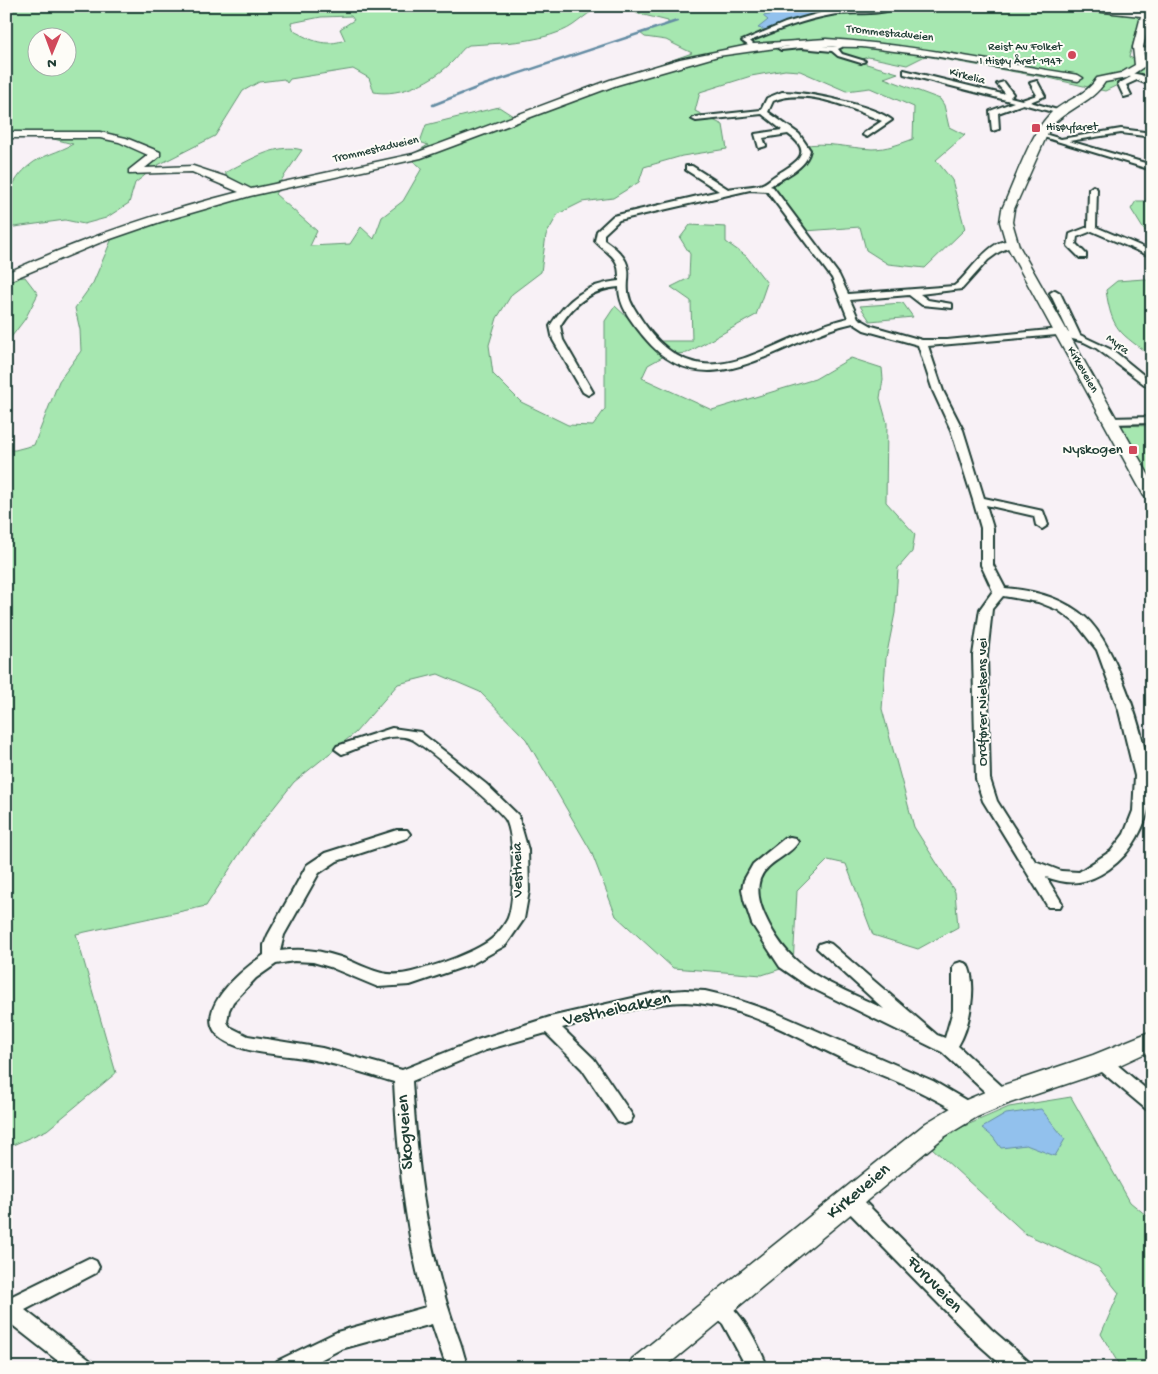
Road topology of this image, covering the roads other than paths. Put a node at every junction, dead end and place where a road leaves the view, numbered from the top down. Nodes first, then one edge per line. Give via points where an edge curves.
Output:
1 (809, 6) edge
2 (896, 6) edge
3 (1076, 6) edge
4 (818, 7) edge
5 (1088, 7) edge
6 (831, 12) junction
7 (1149, 18) edge
8 (844, 43) junction
9 (752, 46) junction
10 (781, 48) dead end
11 (834, 49) junction
12 (1139, 50) junction
13 (1152, 52) edge
14 (861, 61) dead end
15 (907, 72) dead end
16 (940, 74) dead end
17 (1133, 75) junction
18 (1090, 76) junction
19 (928, 78) junction
20 (1034, 83) dead end
21 (1000, 84) dead end
22 (1152, 84) edge
23 (1090, 93) junction
24 (1127, 95) dead end
25 (1000, 98) junction
26 (1017, 102) junction
27 (764, 112) junction
28 (1060, 112) junction
29 (696, 119) dead end
30 (995, 129) dead end
31 (789, 131) junction
32 (6, 135) edge
33 (867, 135) dead end
34 (1041, 135) junction
35 (1152, 136) edge
36 (1062, 139) junction
37 (762, 146) dead end
38 (689, 168) dead end
39 (1152, 168) edge
40 (763, 188) junction
41 (1093, 189) dead end
42 (248, 192) junction
43 (726, 192) junction
44 (1092, 228) junction
45 (1012, 244) junction
46 (1152, 254) edge
47 (1083, 256) dead end
48 (6, 278) edge
49 (623, 284) junction
50 (912, 293) junction
51 (1055, 293) dead end
52 (845, 298) junction
53 (950, 306) dead end
54 (854, 320) junction
55 (1061, 334) junction
56 (1076, 336) junction
57 (922, 343) junction
58 (1152, 387) edge
59 (588, 392) dead end
60 (1110, 420) junction
61 (1152, 420) edge
62 (1152, 496) edge
63 (979, 500) junction
64 (1042, 525) dead end
65 (1000, 592) junction
66 (342, 748) dead end
67 (402, 834) dead end
68 (790, 842) dead end
69 (1032, 865) junction
70 (1054, 903) dead end
71 (825, 948) dead end
72 (272, 958) junction
73 (961, 968) dead end
74 (550, 1024) junction
75 (223, 1031) joint
76 (931, 1040) junction
77 (1152, 1040) edge
78 (948, 1047) junction
79 (1102, 1062) junction
80 (402, 1077) junction
81 (1001, 1096) junction
82 (1152, 1104) edge
83 (968, 1110) junction
84 (624, 1117) dead end
85 (850, 1200) junction
86 (89, 1268) dead end
87 (718, 1307) junction
88 (7, 1310) edge
89 (437, 1313) junction
90 (84, 1368) edge
91 (284, 1368) edge
92 (458, 1368) edge
93 (642, 1368) edge
94 (758, 1368) edge
95 (1020, 1368) edge

1 - 4 street
2 - 6 street, Trommestadveien via 881,10
3 - 5 main road
4 - 6 street
5 - 7 main road
6 - 9 street, Trommestadveien via 745,41
7 - 12 main road
8 - 9 main road, Trommestadveien
8 - 11 street
8 - 18 main road, Trommestadveien via 912,49 1024,69
9 - 42 main road, Trommestadveien via 649,70 417,156
10 - 11 street
11 - 14 street via 840,55
12 - 13 street
12 - 17 main road via 1140,66
15 - 19 street, Kirkelia
16 - 19 street, Kirkelia
17 - 18 main road via 1119,78
17 - 22 street
17 - 24 street via 1122,84
18 - 23 main road, Kirkeveien
18 - 23 main road via 1086,83
19 - 25 street, Kirkelia
20 - 26 street, Kirkelia via 1041,96
21 - 25 street, Kirkelia via 1009,94
23 - 28 main road, Kirkeveien
25 - 26 street, Kirkelia
26 - 28 street, Kirkelia
26 - 30 street, Kirkelia via 995,111
27 - 29 street
27 - 31 street
27 - 33 street via 768,102 776,97 810,94 824,97 888,120
28 - 34 main road, Kirkeveien via 1049,121
31 - 37 street via 758,136
31 - 40 street via 802,139 805,156
32 - 42 main road via 112,138 156,154 133,172 181,168 200,170
34 - 36 street
34 - 45 main road, Kirkeveien via 1008,209 1006,222
35 - 36 street via 1121,131
36 - 39 street
38 - 43 street
40 - 43 street
40 - 52 street via 770,189 836,278
41 - 44 street
42 - 48 main road, Trommestadveien via 132,228
43 - 49 street via 616,218 607,225 600,232 599,240 620,258 624,268
44 - 46 street
44 - 47 street via 1073,236 1072,244
45 - 50 street via 1000,246 956,289
45 - 55 main road, Kirkeveien
49 - 54 street via 628,308 663,351 676,360 700,368 734,366 827,326
49 - 59 street via 590,290 560,316 555,326 558,340
50 - 52 street
50 - 53 street via 925,303
51 - 56 street
52 - 54 street
54 - 57 street, Myra via 887,335
55 - 56 street, Myra
55 - 57 street, Myra
55 - 60 main road, Kirkeveien
56 - 58 street, Myra via 1097,345
57 - 63 street via 938,391 957,430
60 - 61 street
60 - 62 main road, Kirkeveien
63 - 64 street via 1039,514
63 - 65 street via 987,528 988,565
65 - 69 street, Ordfører Nielsens vei via 986,609 980,655 983,779 990,800
65 - 69 street via 1018,592 1064,609 1081,620 1098,641 1120,690 1143,785 1135,830 1106,865 1084,877 1074,878
66 - 72 street, Vestheia via 392,732 415,735 513,819 520,850 522,891 516,920 500,941 466,960 410,979 378,981 313,956
67 - 72 street via 331,858 313,869 276,935
68 - 76 street via 757,871 750,894 761,924 785,962 812,981
69 - 70 street, Ordfører Nielsens vei
71 - 76 street
72 - 75 street, Vestheia via 248,973 225,1000 219,1022
73 - 78 street via 964,985 959,1022 953,1042
74 - 80 street, Vestheibakken via 436,1060
74 - 83 street, Vestheibakken via 662,999 686,996 722,1002 808,1033 948,1096
74 - 84 street via 588,1064
75 - 80 street, Skogveien via 239,1040 310,1052
76 - 78 street
77 - 79 main road, Kirkeveien
78 - 81 street
79 - 81 main road, Kirkeveien
79 - 82 street
80 - 89 street, Skogveien via 412,1196 420,1248
81 - 83 main road, Kirkeveien
83 - 85 main road, Kirkeveien via 906,1152
85 - 87 main road, Kirkeveien
85 - 95 street, Furuveien via 984,1336
86 - 88 street
87 - 93 main road, Kirkeveien
87 - 94 street via 730,1318
88 - 90 street
89 - 91 street via 336,1342
89 - 92 street, Skogveien

